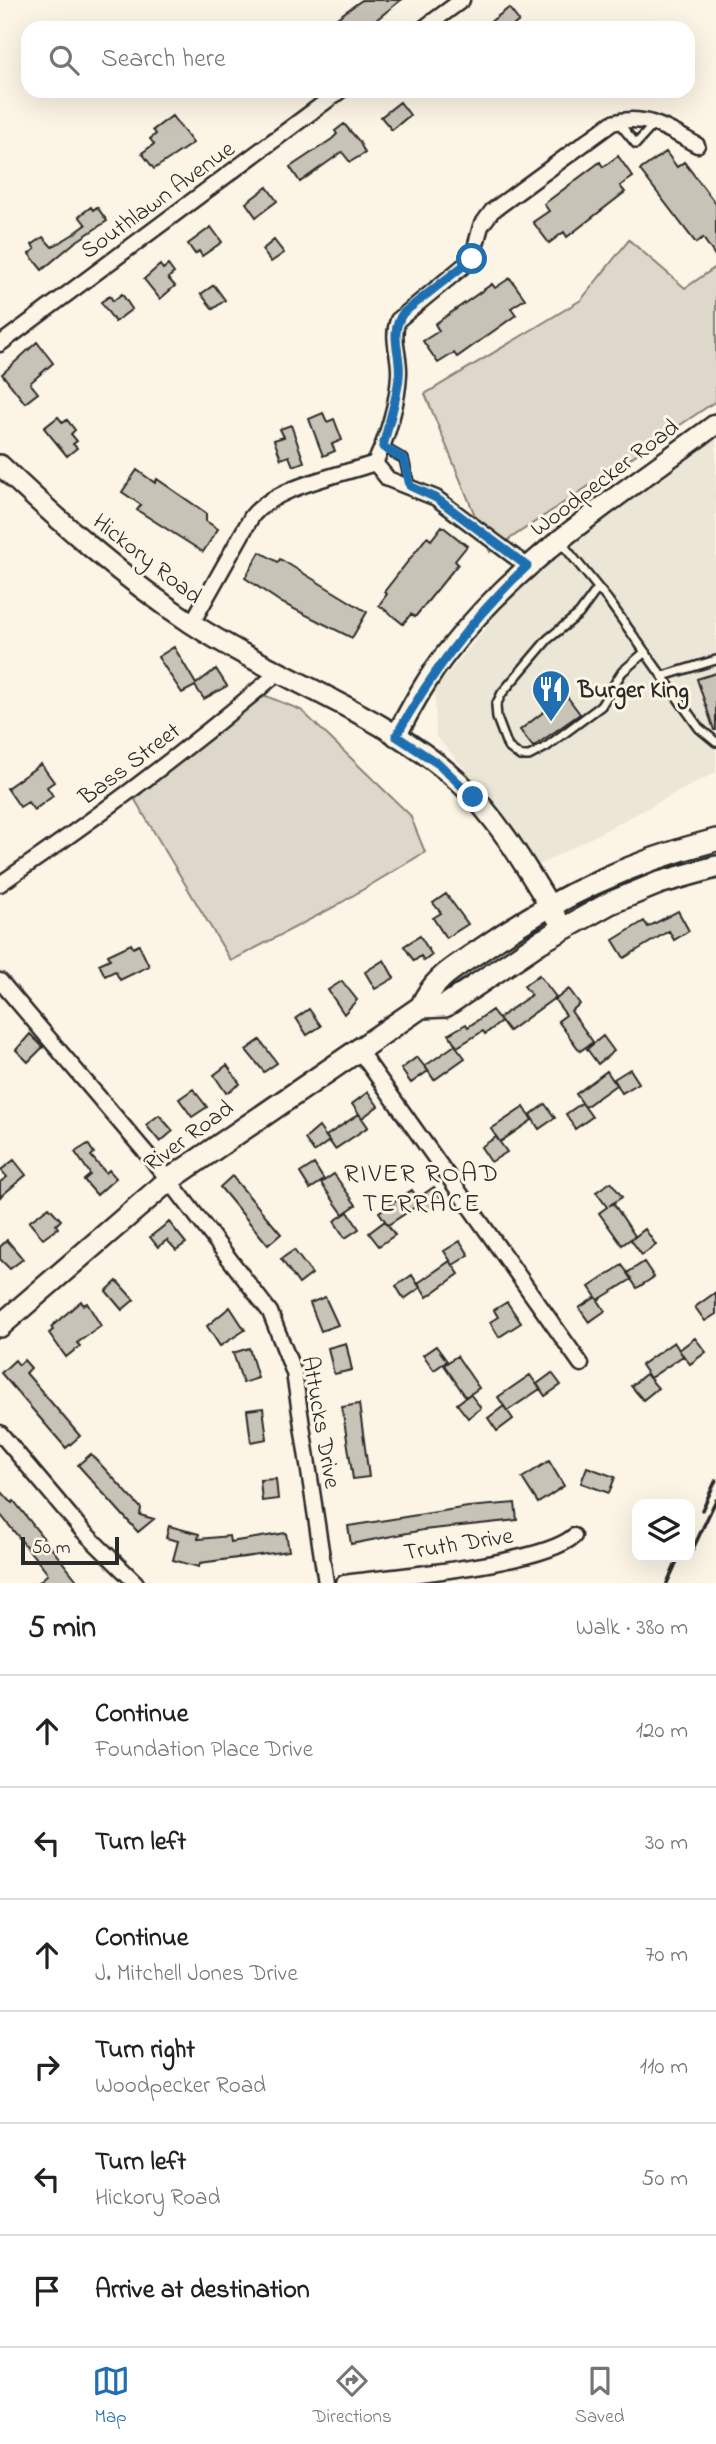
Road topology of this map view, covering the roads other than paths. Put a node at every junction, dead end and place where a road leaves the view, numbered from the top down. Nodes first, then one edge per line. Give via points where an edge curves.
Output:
1 (461, 0) edge
2 (433, 21) edge
3 (331, 98) edge
4 (618, 121) junction
5 (655, 123) junction
6 (698, 145) dead end
7 (0, 344) edge
8 (716, 424) edge
9 (383, 447) junction
10 (375, 463) junction
11 (0, 465) edge
12 (410, 486) junction
13 (559, 540) junction
14 (527, 566) junction
15 (598, 588) junction
16 (192, 623) junction
17 (645, 652) junction
18 (716, 660) edge
19 (280, 671) junction
20 (663, 676) junction
21 (396, 736) junction
22 (716, 742) edge
23 (716, 840) edge
24 (716, 867) edge
25 (0, 884) edge
26 (548, 904) junction
27 (563, 928) junction
28 (0, 981) edge
29 (421, 1007) junction
30 (358, 1049) junction
31 (169, 1181) junction
32 (0, 1326) edge
33 (581, 1364) dead end
34 (0, 1433) edge
35 (574, 1536) dead end
36 (136, 1583) edge
37 (326, 1583) edge
38 (344, 1583) edge

1 - 2 street
3 - 7 street, Southlawn Avenue
4 - 5 street
4 - 5 lane via 636,144
4 - 9 street via 492,211 481,226 472,259 403,313 395,329 399,377
5 - 6 street
8 - 13 main road, Woodpecker Road
9 - 10 street
9 - 12 lane via 404,459
10 - 12 street via 388,479
10 - 16 street via 263,504
11 - 16 main road, Hickory Road via 86,542
12 - 14 street via 436,498
13 - 14 main road, Woodpecker Road
13 - 15 lane
14 - 21 main road, Woodpecker Road via 449,650
15 - 17 lane
15 - 17 lane via 579,614 548,639 502,693 496,705 498,724 508,747 520,756 529,756 601,706 622,672
16 - 19 main road, Hickory Road
17 - 20 lane
18 - 20 lane
19 - 21 main road, Hickory Road
19 - 25 street, Bass Street via 206,733
20 - 22 lane via 699,728
21 - 26 main road via 440,765 473,797 509,842
23 - 26 main road, River Road via 620,872
24 - 27 main road, River Road via 659,883
26 - 27 main road
26 - 29 main road, River Road via 430,986
27 - 29 main road, River Road via 445,1006
28 - 31 street
29 - 30 main road, River Road
30 - 31 main road, River Road
30 - 33 street
31 - 32 main road, River Road
31 - 37 street, Attucks Drive via 260,1295 282,1335 294,1373
34 - 36 street via 82,1530
35 - 38 street, Truth Drive via 553,1550 500,1561

